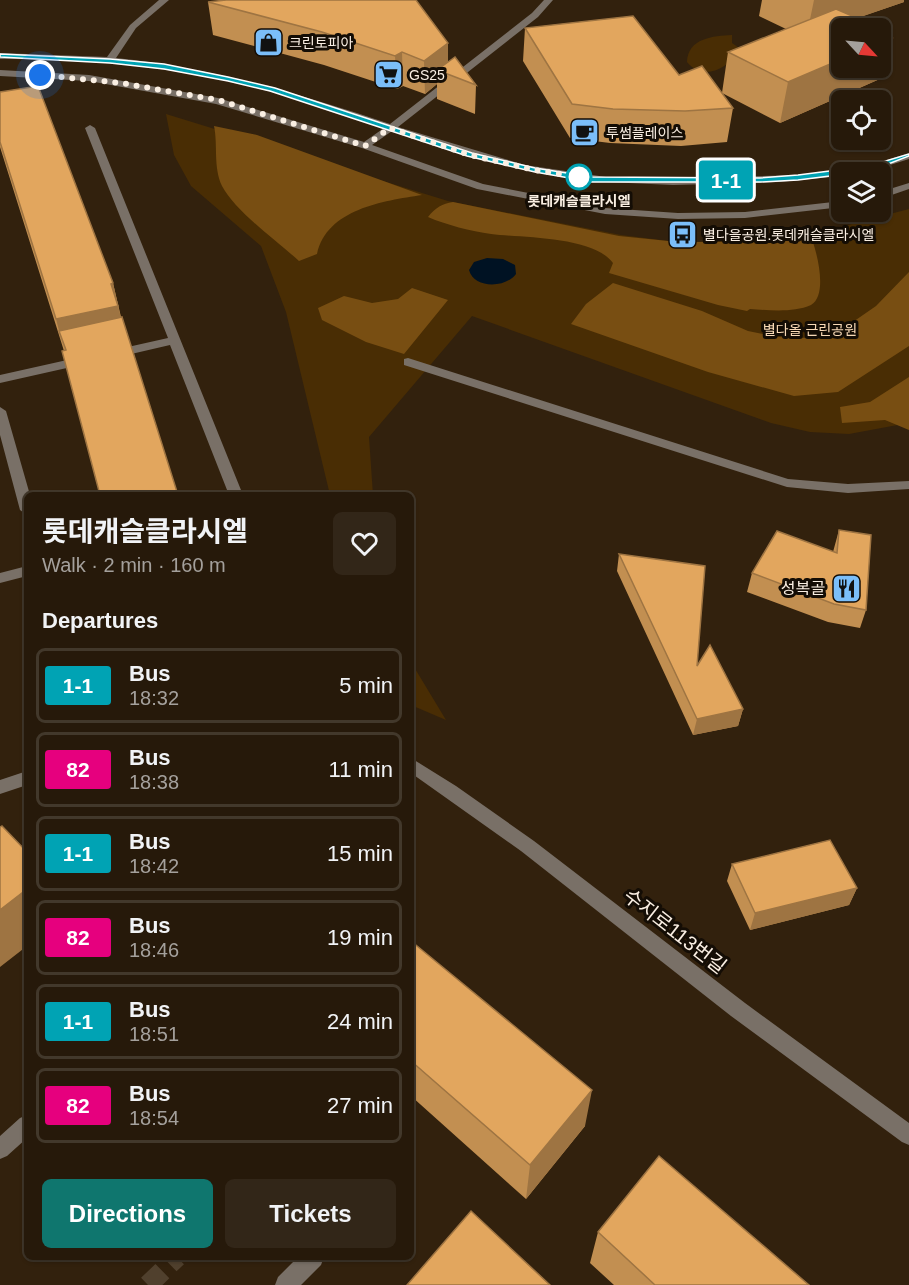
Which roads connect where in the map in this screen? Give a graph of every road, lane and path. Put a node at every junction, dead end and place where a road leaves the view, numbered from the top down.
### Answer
1 (165, 0) edge
2 (549, 0) edge
3 (0, 56) edge
4 (110, 61) junction
5 (0, 73) edge
6 (90, 128) dead end
7 (390, 128) junction
8 (365, 146) junction
9 (909, 156) edge
10 (909, 186) edge
11 (891, 192) edge
12 (831, 205) edge
13 (175, 340) junction
14 (408, 362) dead end
15 (0, 379) edge
16 (0, 411) edge
17 (909, 485) edge
18 (235, 492) edge
19 (24, 499) edge
20 (24, 572) edge
21 (0, 578) edge
22 (414, 767) edge
23 (24, 779) edge
24 (0, 787) edge
25 (24, 1128) edge
26 (909, 1135) edge
27 (0, 1149) edge
28 (310, 1260) edge
29 (286, 1285) edge

1 - 4 street
2 - 7 street
3 - 4 street
4 - 7 street
5 - 8 street
6 - 13 street
7 - 8 street
7 - 9 street
8 - 12 street
10 - 11 street
13 - 15 street
13 - 18 street
14 - 17 street
16 - 19 street
20 - 21 street
22 - 26 street, 수지로113번길
23 - 24 street
25 - 27 street
28 - 29 street

